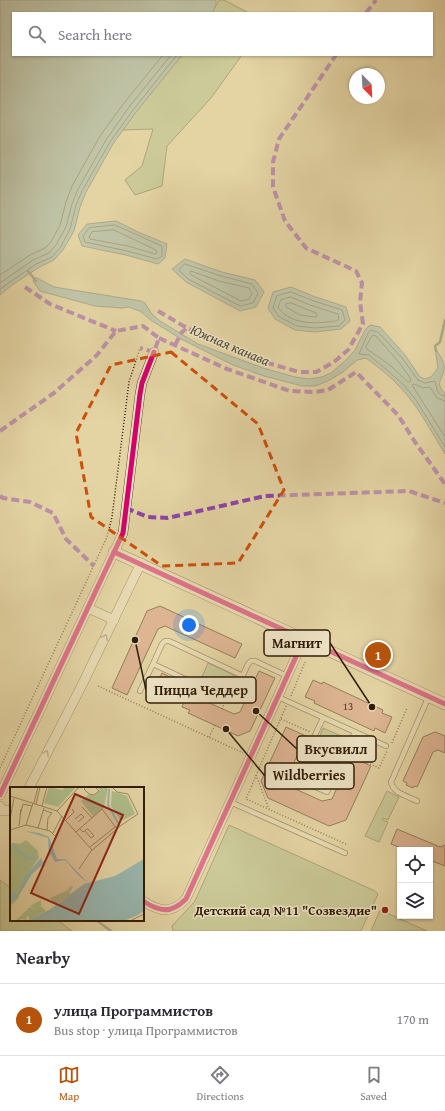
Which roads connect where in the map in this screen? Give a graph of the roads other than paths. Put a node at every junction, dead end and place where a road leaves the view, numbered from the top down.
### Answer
1 (154, 352) dead end
2 (114, 552) junction
3 (141, 563) junction
4 (88, 608) junction
5 (114, 620) junction
6 (304, 639) junction
7 (153, 664) junction
8 (243, 676) junction
9 (287, 676) junction
10 (140, 692) dead end
11 (429, 696) junction
12 (278, 697) junction
13 (445, 704) edge
14 (323, 718) junction
15 (355, 732) junction
16 (386, 746) dead end
17 (30, 787) edge
18 (0, 795) edge
19 (416, 801) dead end
20 (230, 802) junction
21 (345, 853) dead end
22 (144, 902) edge

1 - 2 street
2 - 3 street
2 - 4 street
3 - 5 street
3 - 6 street
4 - 5 street
4 - 18 street
17 -> 5 street
6 - 9 street
6 - 11 street
7 - 8 lane
7 - 8 lane
7 - 10 lane
8 - 9 lane
9 - 12 street
11 - 13 street
11 - 19 lane
12 - 14 lane
12 - 20 street
14 - 15 lane
14 - 15 lane
15 - 16 lane
20 - 21 lane
20 - 22 street

